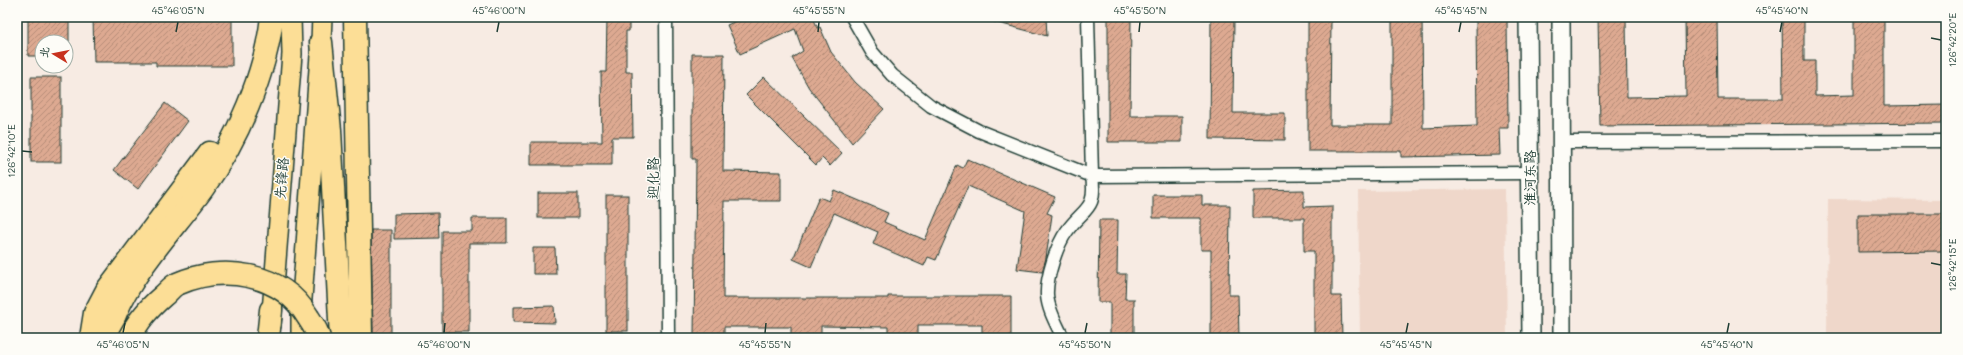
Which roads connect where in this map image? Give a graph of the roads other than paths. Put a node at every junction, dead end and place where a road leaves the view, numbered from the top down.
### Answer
1 (265, 17) edge
2 (272, 17) edge
3 (291, 17) edge
4 (322, 17) edge
5 (355, 17) edge
6 (666, 17) edge
7 (852, 17) edge
8 (1088, 17) edge
9 (1528, 17) edge
10 (1561, 17) edge
11 (322, 42) junction
12 (265, 58) junction
13 (250, 101) junction
14 (1946, 141) edge
15 (1562, 142) junction
16 (1529, 173) junction
17 (1092, 176) junction
18 (270, 310) joint
19 (91, 338) edge
20 (108, 338) edge
21 (129, 338) edge
22 (269, 338) edge
23 (301, 338) edge
24 (319, 338) edge
25 (341, 338) edge
26 (361, 338) edge
27 (668, 338) edge
28 (1063, 338) edge
29 (1531, 338) edge
30 (1562, 338) edge

1 - 12 highway
2 - 12 highway
3 - 18 main road, 先锋路
4 - 11 main road
5 - 26 highway
6 - 27 street, 迎化路
7 - 17 street
8 - 17 street
9 - 16 main road, 淮河东路
10 - 15 main road
11 - 23 main road
11 - 25 highway
12 - 13 highway
13 - 19 highway
13 - 20 highway
14 - 15 street
15 - 30 main road
16 - 17 street
16 - 29 main road, 淮河东路
17 - 28 street
18 - 22 highway
21 - 24 highway, bridge

